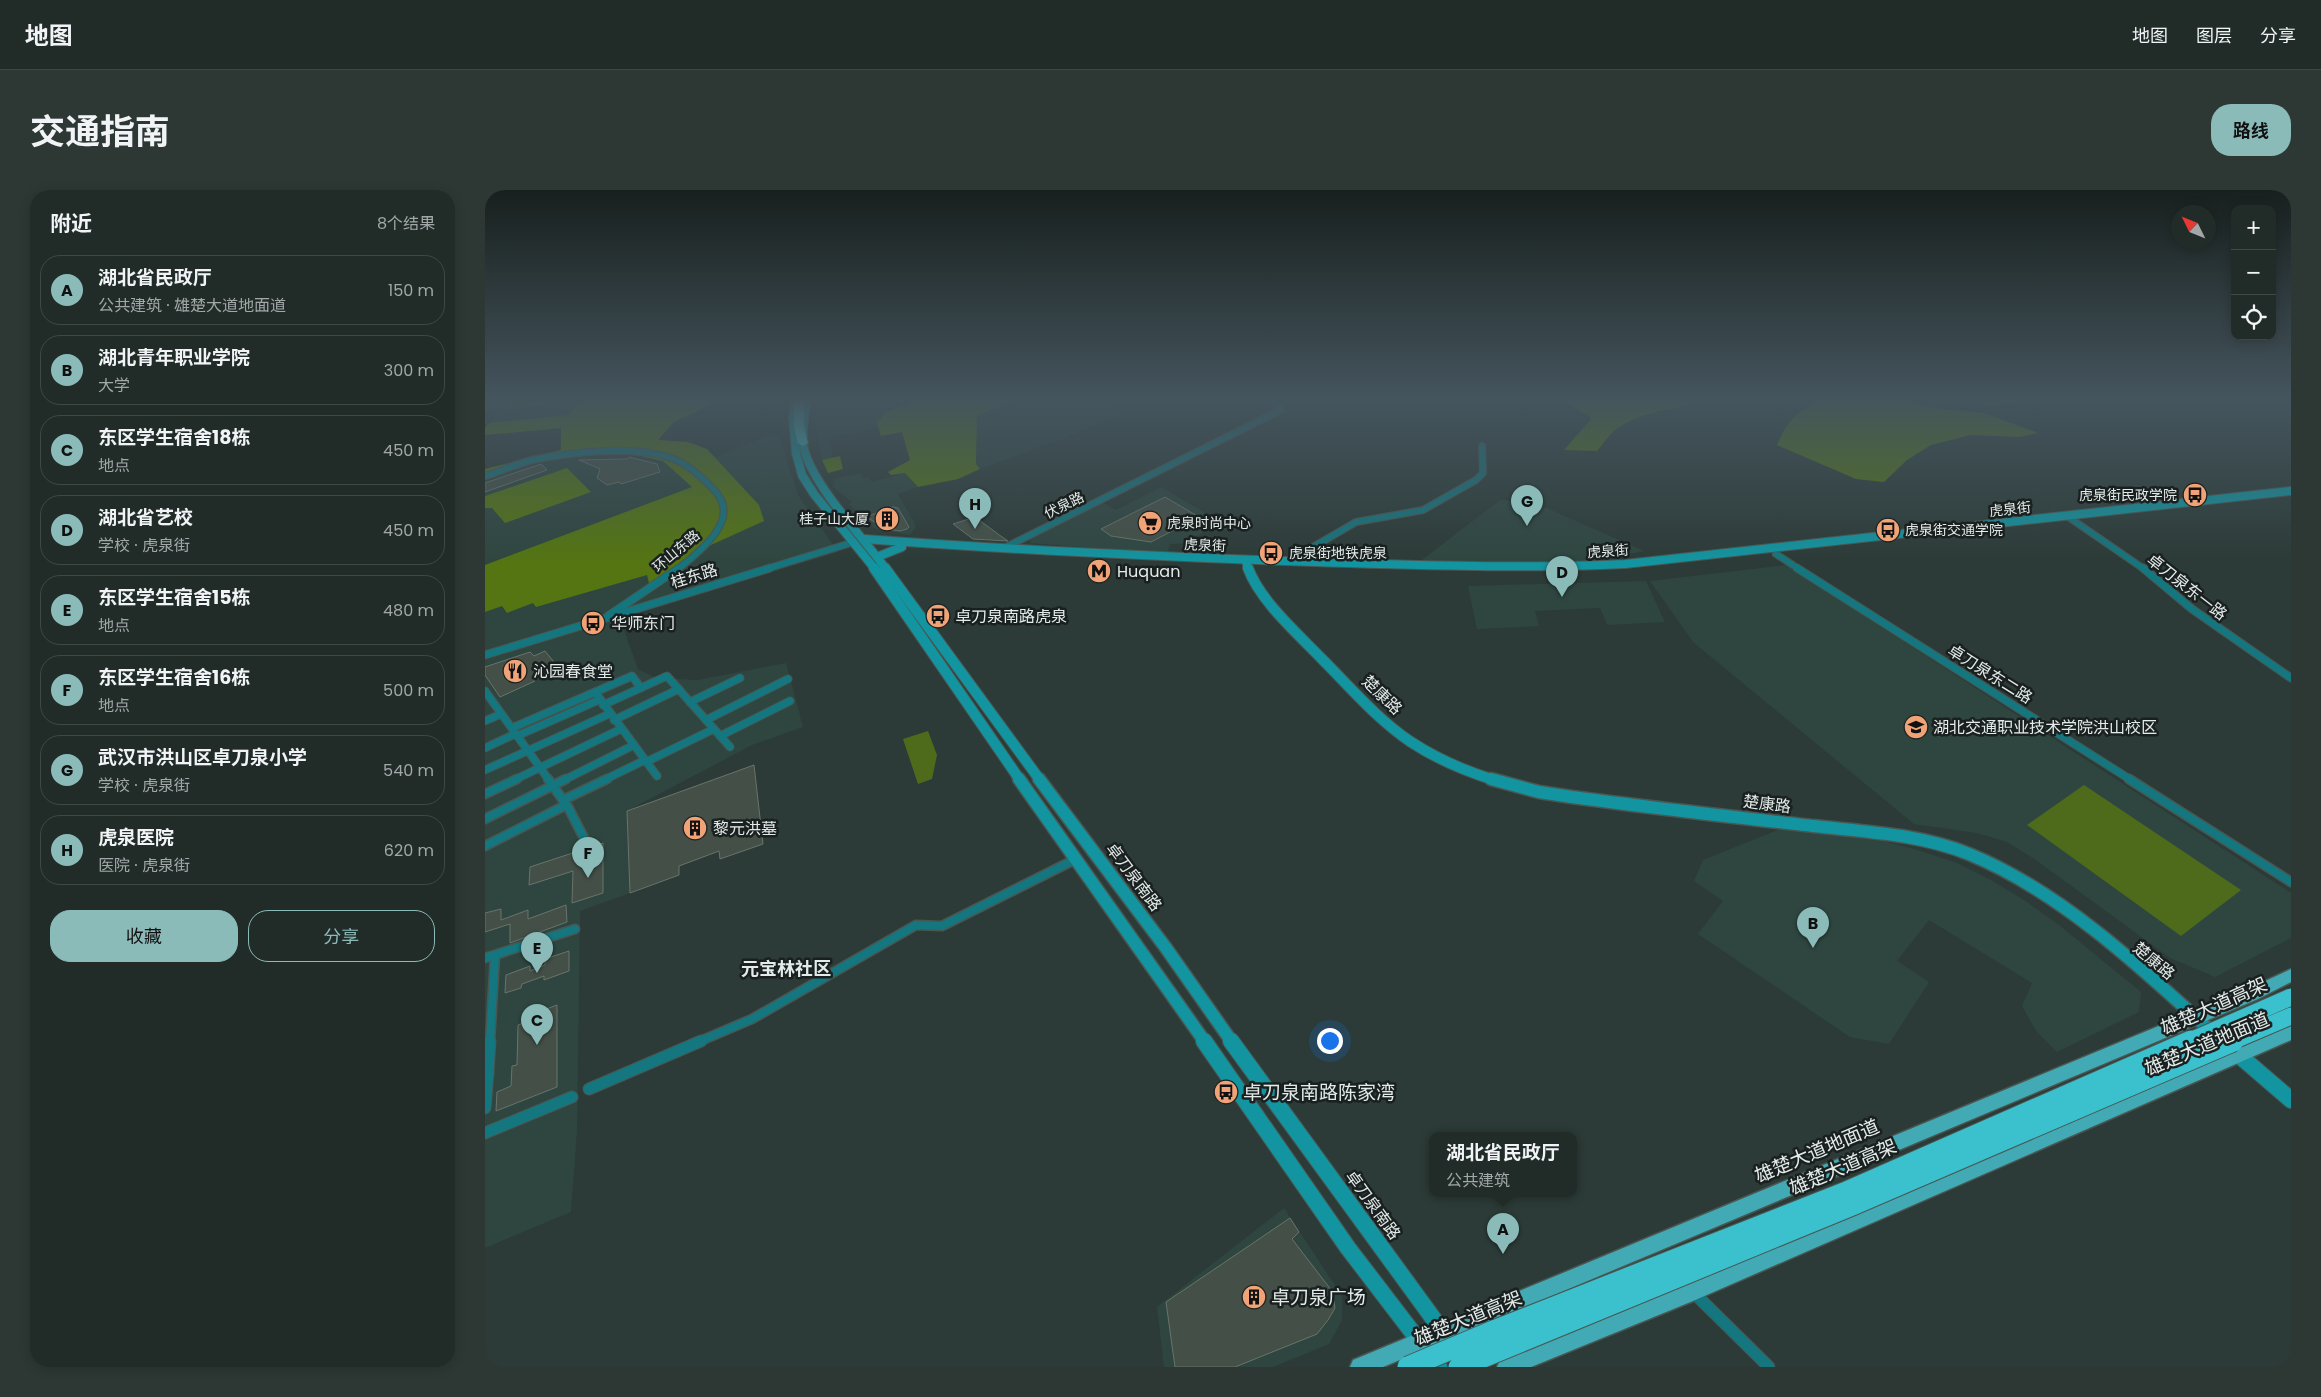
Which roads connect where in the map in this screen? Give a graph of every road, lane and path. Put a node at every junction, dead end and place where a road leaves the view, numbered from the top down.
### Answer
1 (623, 453) edge
2 (642, 453) edge
3 (797, 453) edge
4 (806, 453) edge
5 (1195, 453) edge
6 (1482, 453) edge
7 (485, 476) edge
8 (2291, 491) edge
9 (2291, 497) edge
10 (2069, 519) junction
11 (862, 542) junction
12 (902, 547) junction
13 (1004, 548) junction
14 (1775, 554) junction
15 (877, 557) junction
16 (1289, 561) junction
17 (1246, 564) junction
18 (609, 616) junction
19 (485, 655) edge
20 (740, 678) dead end
21 (2291, 678) edge
22 (789, 679) dead end
23 (641, 688) junction
24 (679, 689) junction
25 (595, 692) junction
26 (486, 695) edge
27 (790, 701) dead end
28 (690, 702) junction
29 (601, 703) junction
30 (501, 714) junction
31 (612, 717) junction
32 (706, 720) junction
33 (485, 721) edge
34 (621, 729) junction
35 (714, 729) junction
36 (515, 733) junction
37 (720, 736) junction
38 (634, 745) junction
39 (729, 747) dead end
40 (485, 748) edge
41 (527, 750) junction
42 (646, 761) junction
43 (540, 768) junction
44 (485, 770) edge
45 (657, 776) dead end
46 (552, 785) junction
47 (485, 794) edge
48 (565, 802) junction
49 (485, 819) edge
50 (585, 840) dead end
51 (485, 846) edge
52 (1076, 860) junction
53 (2291, 882) edge
54 (575, 929) dead end
55 (490, 957) edge
56 (2291, 975) edge
57 (2291, 997) edge
58 (2291, 1016) edge
59 (2195, 1017) junction
60 (2291, 1033) edge
61 (2239, 1055) junction
62 (487, 1072) edge
63 (589, 1089) dead end
64 (572, 1097) dead end
65 (2291, 1100) edge
66 (485, 1108) edge
67 (485, 1132) edge
68 (1693, 1292) junction
69 (1443, 1332) junction
70 (1419, 1342) junction
71 (1360, 1367) edge
72 (1408, 1367) edge
73 (1439, 1367) edge
74 (1459, 1367) edge
75 (1470, 1367) edge
76 (1507, 1367) edge
77 (1769, 1367) edge

1 - 7 street, 环山东路
2 - 18 street, 环山东路
3 - 11 main road, 卓刀泉南路
4 - 11 main road, 卓刀泉南路
5 - 13 street, 伏泉路
6 - 16 street
8 - 10 main road, 虎泉街
9 - 10 main road, 虎泉街
10 - 14 main road, 虎泉街
10 - 16 main road, 虎泉街
10 - 21 street, 卓刀泉东一路
11 - 12 main road, 虎泉街
11 - 13 main road, 虎泉街
11 - 15 main road, 卓刀泉南路
11 - 18 street, 桂东路
11 - 52 main road, 卓刀泉南路
12 - 15 main road
12 - 17 main road, 虎泉街
13 - 17 main road, 虎泉街
14 - 17 main road, 虎泉街
14 - 53 street, 卓刀泉东二路
15 - 69 main road, 卓刀泉南路
16 - 17 main road, 虎泉街
17 - 59 main road, 楚康路
18 - 19 street, 桂东路
20 - 28 street
22 - 32 street
23 - 24 street
23 - 25 street
23 - 29 street
24 - 28 street
24 - 31 street
25 - 29 street
25 - 36 street
26 - 30 street
27 - 37 street
28 - 32 street
29 - 31 street
29 - 36 street
30 - 33 street
30 - 36 street
31 - 34 street
31 - 41 street
32 - 35 street
34 - 38 street
34 - 43 street
35 - 37 street
35 - 42 street
36 - 40 street
36 - 41 street
37 - 39 street
38 - 42 street
38 - 46 street
41 - 43 street
41 - 44 street
42 - 45 street
42 - 48 street
43 - 46 street
43 - 47 street
46 - 48 street
46 - 49 street
48 - 50 street
48 - 51 street
52 - 63 street
52 - 70 main road, 卓刀泉南路
54 - 55 street
55 - 62 street
56 - 59 main road, 雄楚大道地面道
57 - 72 highway, 雄楚大道高架, bridge
58 - 74 highway, bridge
59 - 61 main road, 楚康路
59 - 69 main road, 雄楚大道地面道
60 - 61 main road, 雄楚大道地面道
61 - 65 main road, 楚康路
61 - 68 main road, 雄楚大道地面道
62 - 66 street
64 - 67 street
68 - 76 main road, 雄楚大道地面道
68 - 77 street
69 - 70 main road, 雄楚大道地面道
69 - 75 main road, 卓刀泉南路
70 - 71 main road, 雄楚大道地面道
70 - 73 main road, 卓刀泉南路

